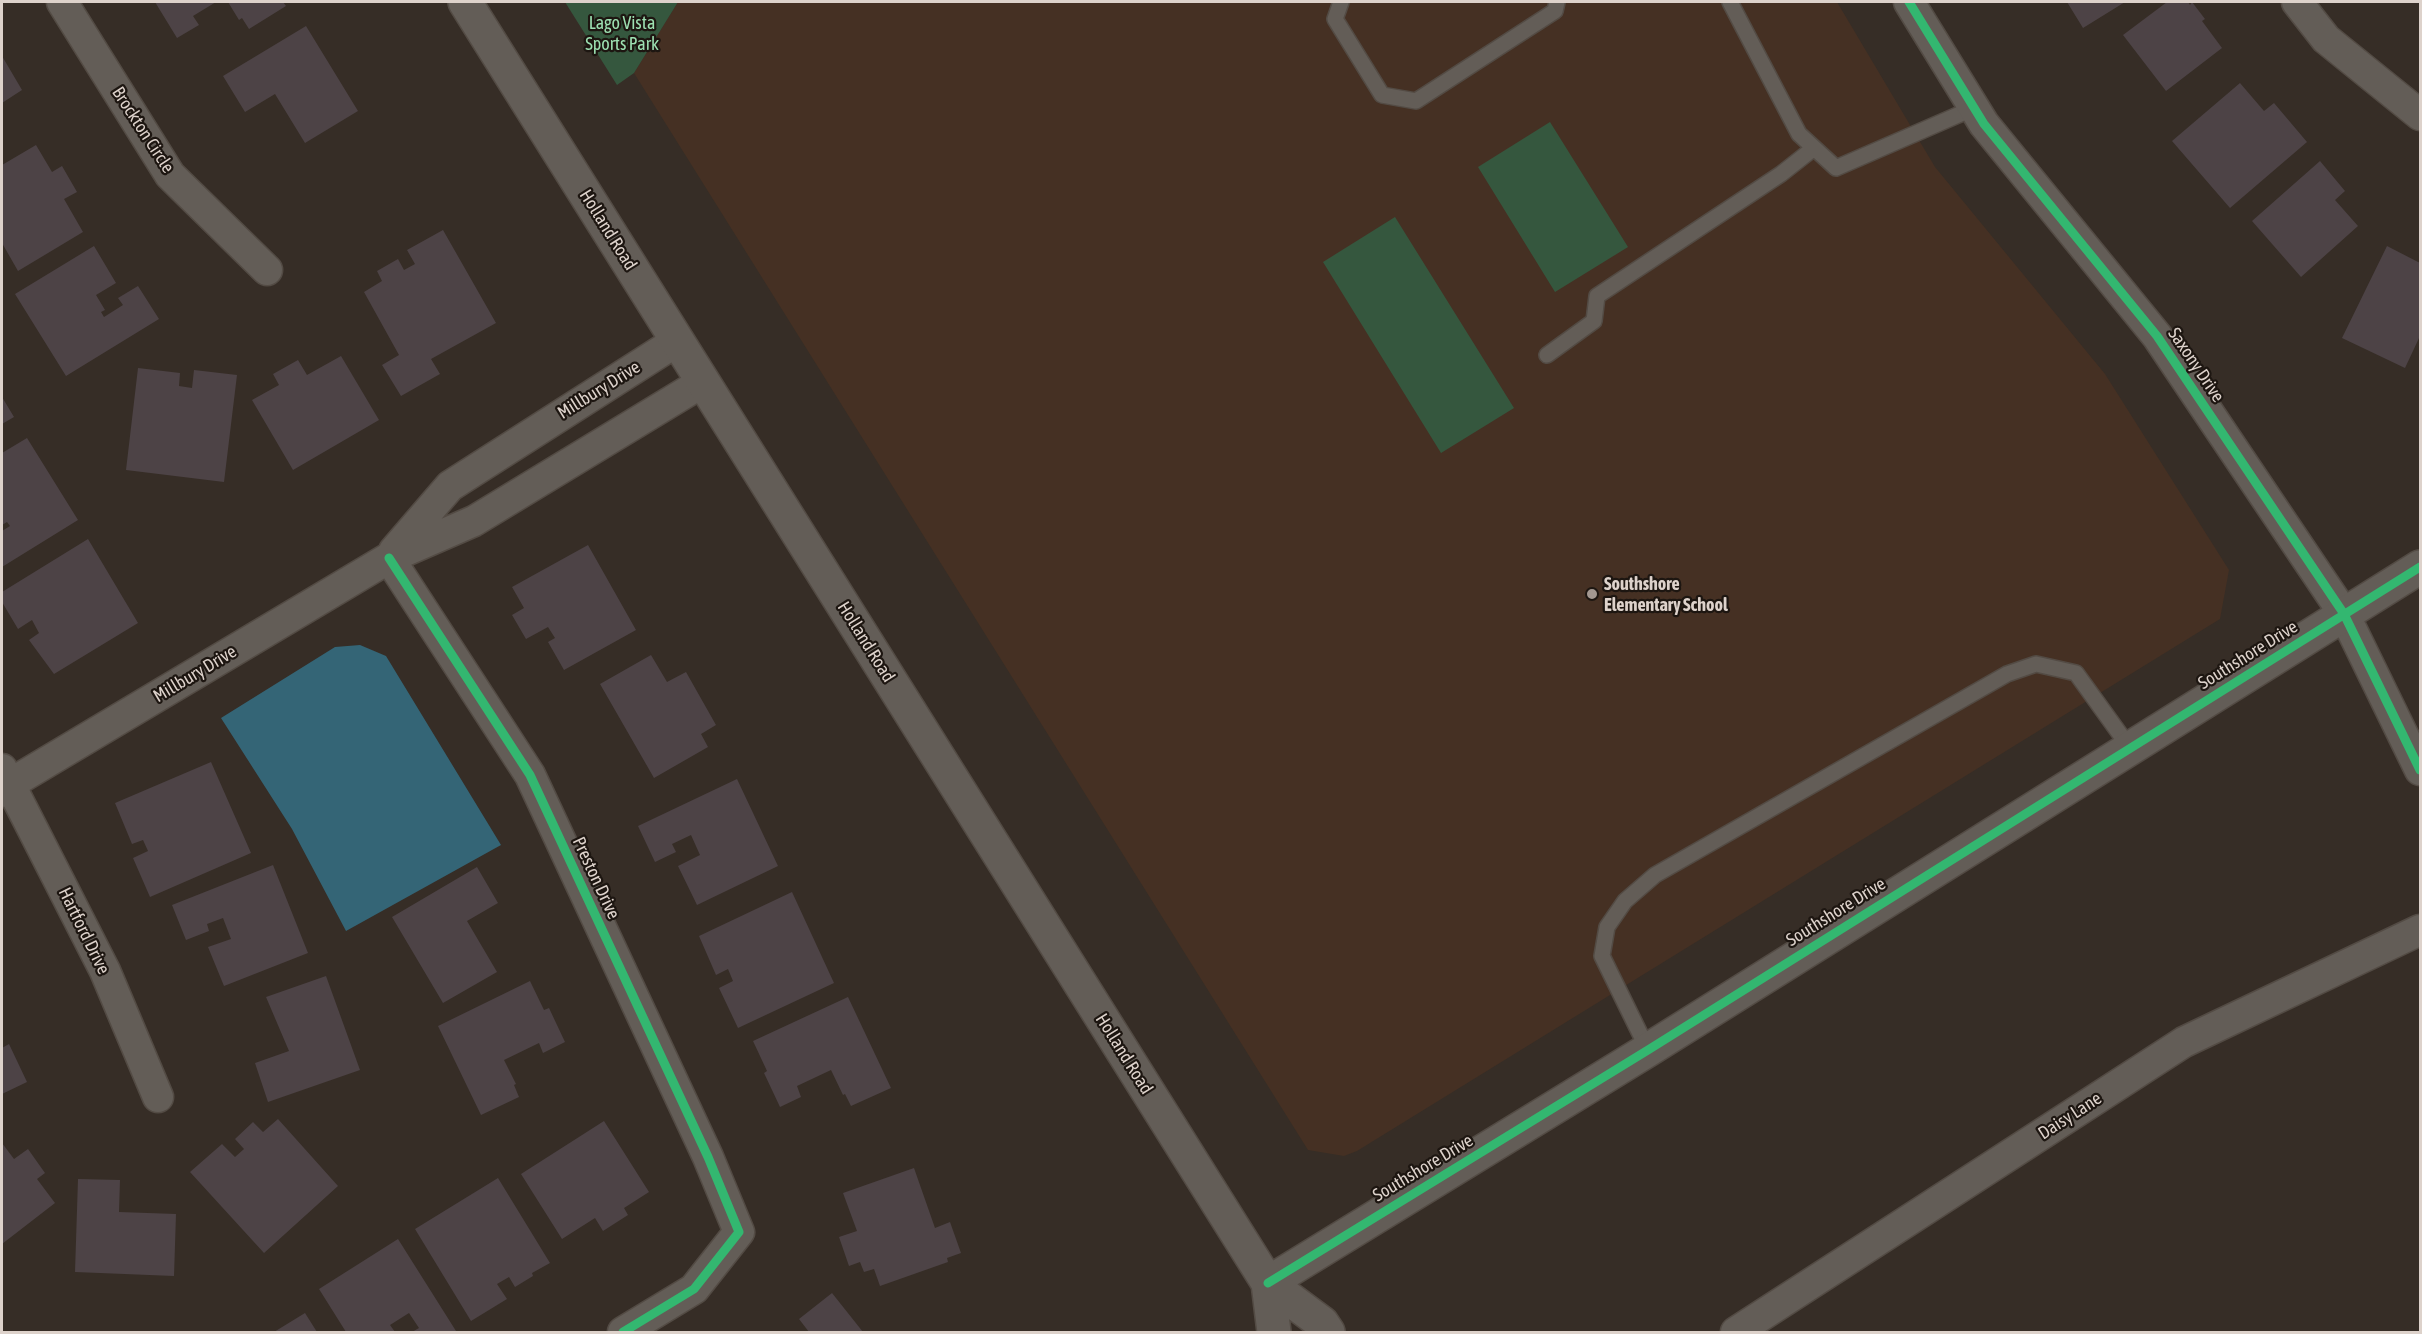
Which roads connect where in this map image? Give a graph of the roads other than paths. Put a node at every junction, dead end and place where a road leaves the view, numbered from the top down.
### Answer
1 (62, 2) edge
2 (465, 2) edge
3 (1341, 2) edge
4 (1557, 2) edge
5 (1730, 2) edge
6 (1909, 2) edge
7 (2298, 2) edge
8 (1974, 108) junction
9 (2421, 115) edge
10 (1814, 148) junction
11 (267, 270) dead end
12 (677, 341) junction
13 (1547, 355) dead end
14 (703, 382) junction
15 (389, 558) junction
16 (2421, 567) edge
17 (2344, 614) junction
18 (2130, 748) junction
19 (2421, 770) edge
20 (4, 782) edge
21 (2421, 930) edge
22 (1648, 1050) junction
23 (158, 1097) dead end
24 (1268, 1283) junction
25 (623, 1332) edge
26 (1274, 1332) edge
27 (1328, 1332) edge
28 (1736, 1332) edge

1 - 11 street, Brockton Circle
2 - 12 main road, Holland Road
3 - 4 lane
5 - 10 lane
6 - 8 street, Saxony Drive
7 - 9 street
8 - 10 lane
8 - 17 street, Saxony Drive
10 - 13 lane
12 - 14 main road, Holland Road
12 - 15 street, Millbury Drive
14 - 15 street, Millbury Drive
14 - 24 main road, Holland Road
15 - 20 street, Millbury Drive
15 - 25 street, Preston Drive
16 - 17 main road, Southshore Drive
17 - 18 main road, Southshore Drive
17 - 19 street, Saxony Drive
18 - 22 main road, Southshore Drive
18 - 22 lane
20 - 23 street, Hartford Drive
21 - 28 street, Daisy Lane
22 - 24 main road, Southshore Drive
24 - 26 main road, Holland Road
24 - 27 main road, Holland Road

